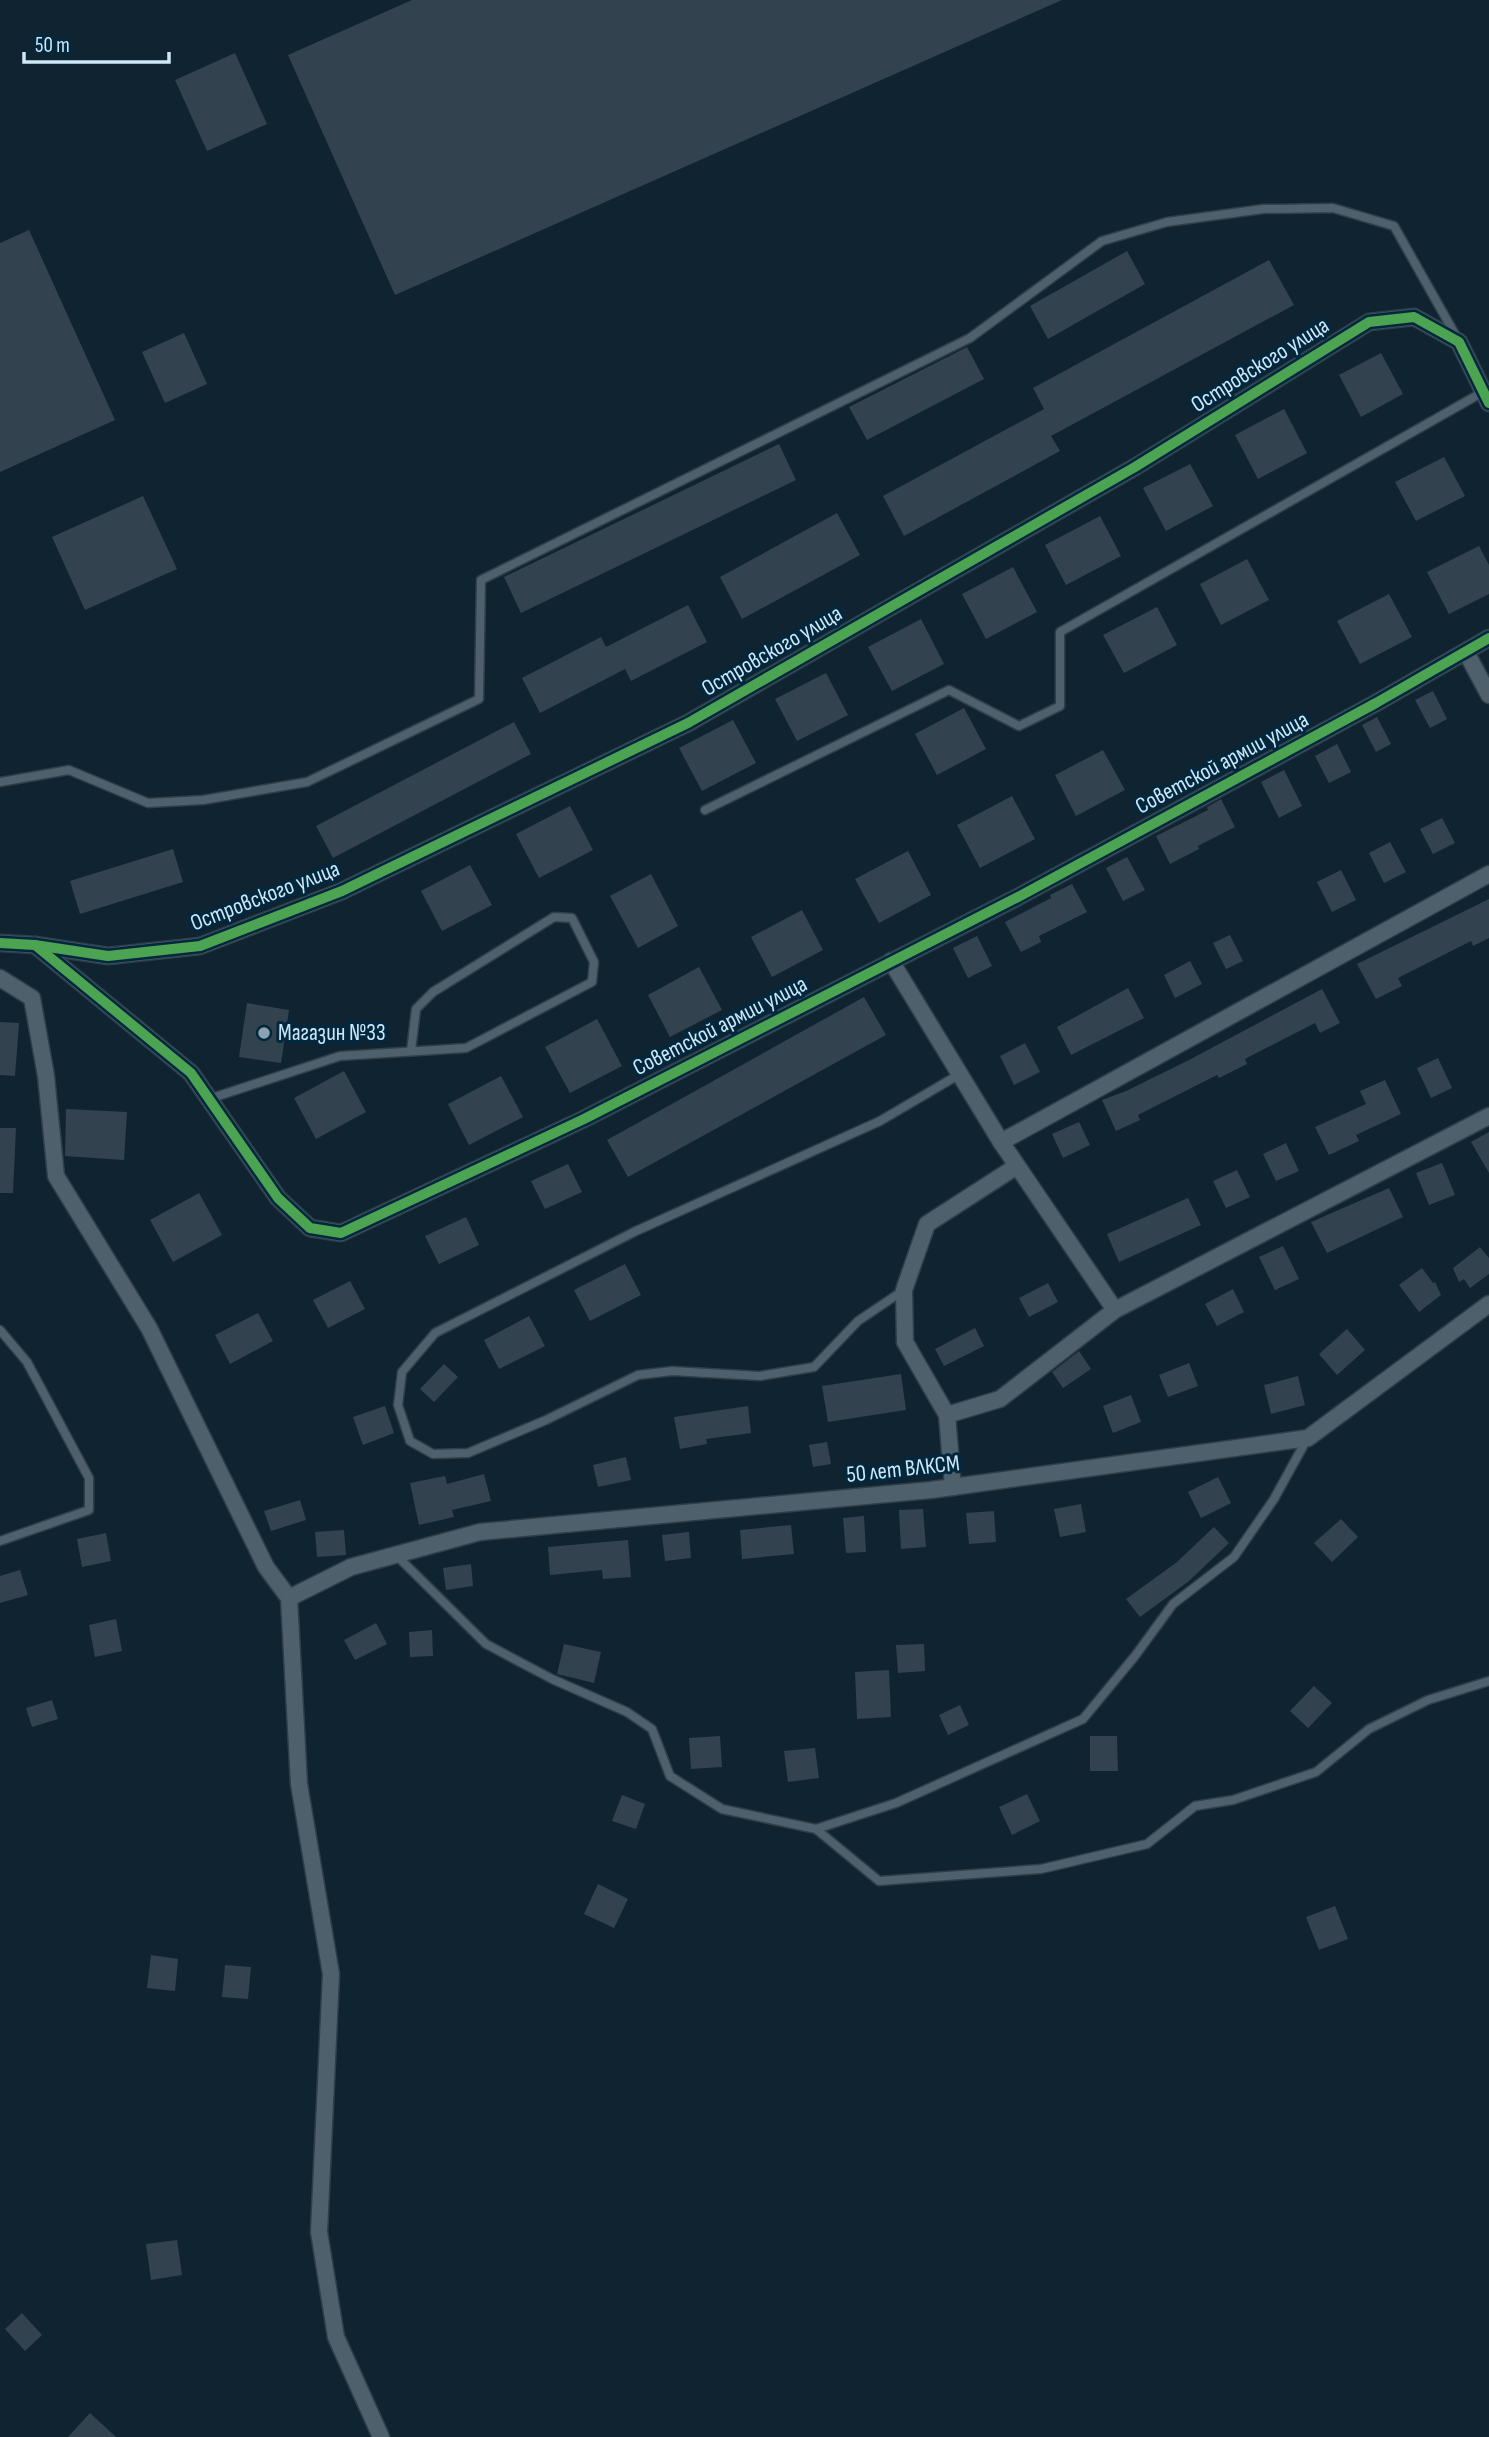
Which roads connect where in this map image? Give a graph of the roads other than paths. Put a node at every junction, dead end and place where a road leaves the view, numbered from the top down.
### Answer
1 (1459, 342) junction
2 (1486, 397) edge
3 (1489, 638) edge
4 (1466, 652) junction
5 (1489, 695) edge
6 (0, 782) edge
7 (705, 810) dead end
8 (1489, 874) edge
9 (0, 943) edge
10 (35, 946) junction
11 (891, 961) junction
12 (0, 978) edge
13 (411, 1051) junction
14 (960, 1074) junction
15 (209, 1099) junction
16 (1489, 1116) edge
17 (1001, 1142) junction
18 (1017, 1166) junction
19 (904, 1290) junction
20 (1489, 1304) edge
21 (1115, 1310) junction
22 (0, 1330) edge
23 (947, 1415) junction
24 (1308, 1438) junction
25 (953, 1487) junction
26 (0, 1541) edge
27 (396, 1555) junction
28 (289, 1598) junction
29 (1489, 1681) edge
30 (816, 1829) junction
31 (381, 2437) edge

1 - 2 street
1 - 6 lane
1 - 10 street, Островского улица
2 - 7 lane
3 - 4 street, Советской армии улица
4 - 5 street
4 - 11 street, Советской армии улица
8 - 17 street
9 - 10 street, Островского улица
10 - 15 street, Советской армии улица
11 - 14 street
11 - 15 street, Советской армии улица
12 - 28 street
13 - 13 lane
13 - 15 lane
14 - 17 street
14 - 19 lane
16 - 21 street
17 - 18 street
18 - 19 street
18 - 21 street
19 - 23 street
20 - 24 street, 50 лет ВЛКСМ
21 - 23 street
22 - 26 lane
23 - 25 street
24 - 25 street, 50 лет ВЛКСМ
24 - 30 lane
25 - 27 street, 50 лет ВЛКСМ
27 - 28 street, 50 лет ВЛКСМ
27 - 30 lane
28 - 31 street
29 - 30 lane

